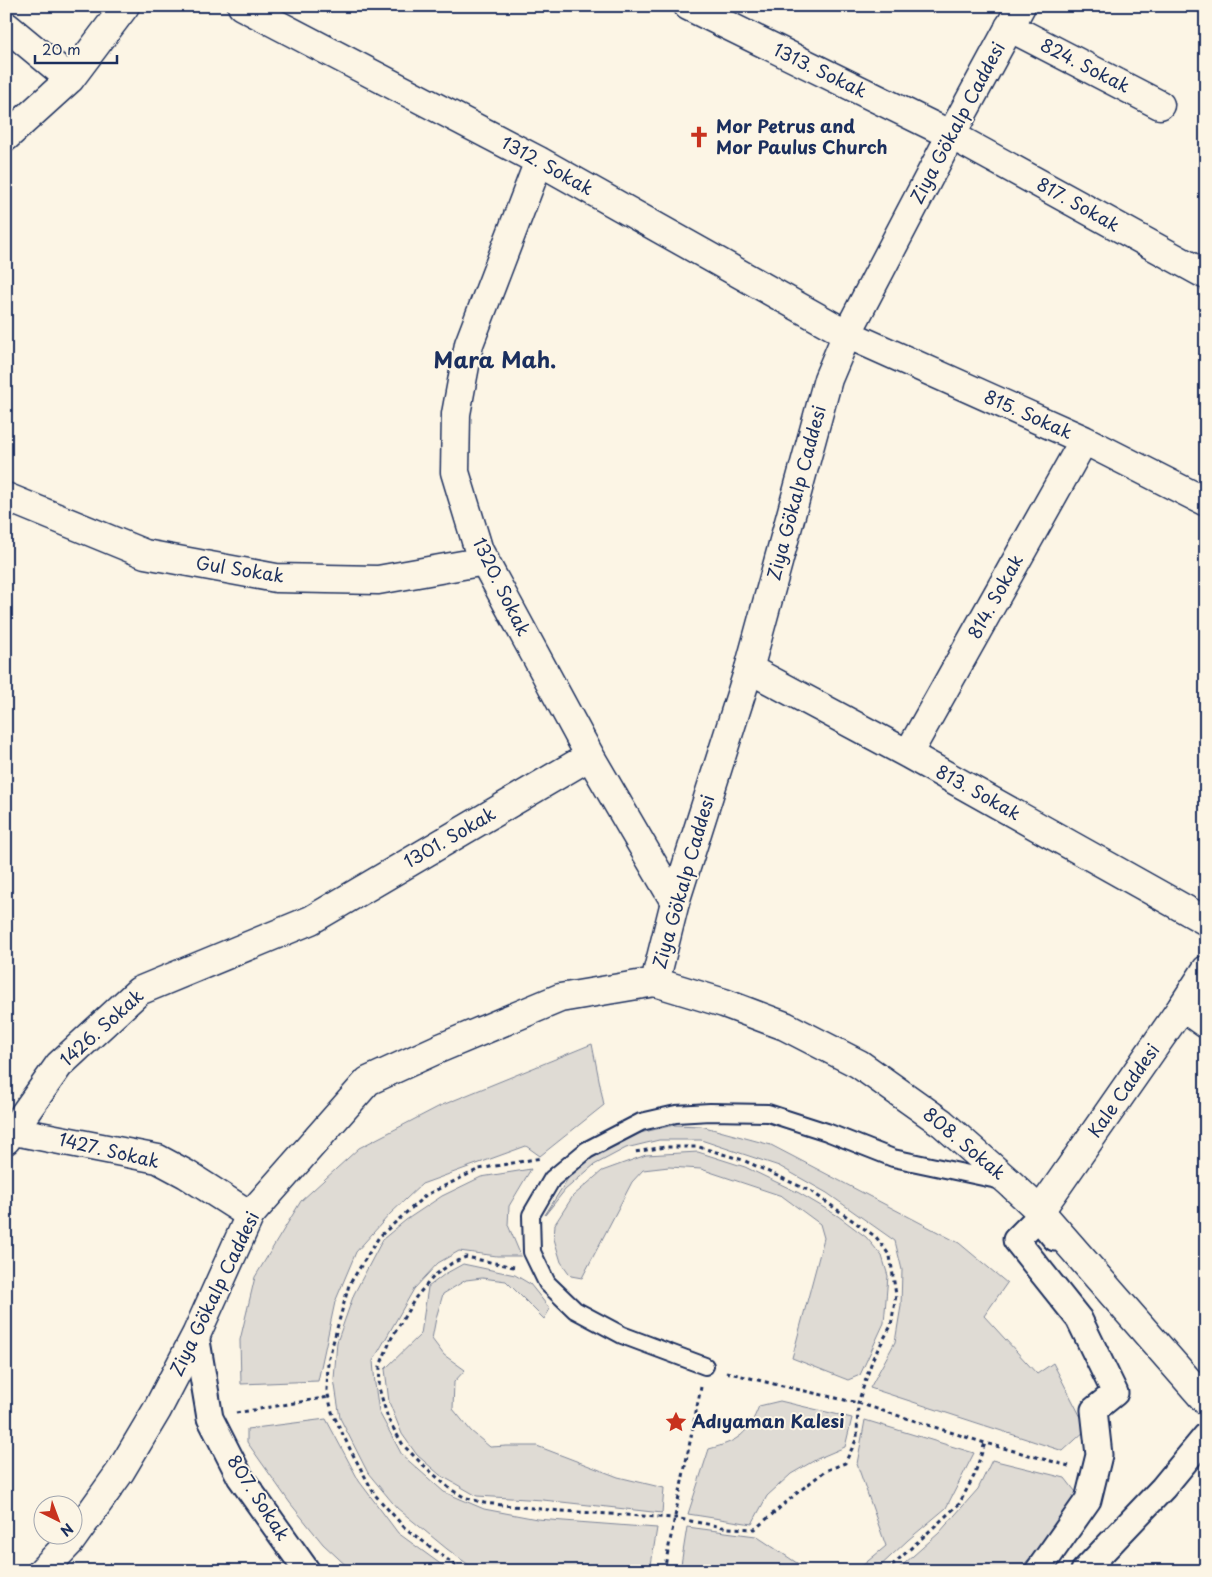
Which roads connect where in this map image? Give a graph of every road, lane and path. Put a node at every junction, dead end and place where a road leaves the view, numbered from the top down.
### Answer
1 (125, 6) edge
2 (242, 6) edge
3 (688, 6) edge
4 (1015, 17) edge
5 (6, 26) edge
6 (70, 79) junction
7 (1160, 105) dead end
8 (951, 135) junction
9 (6, 137) edge
10 (539, 160) junction
11 (1206, 275) edge
12 (847, 334) junction
13 (1084, 440) junction
14 (1203, 493) edge
15 (6, 497) edge
16 (485, 561) junction
17 (749, 669) junction
18 (908, 754) junction
19 (590, 756) junction
20 (675, 902) junction
21 (311, 920) joint
22 (1206, 921) edge
23 (1206, 970) edge
24 (655, 982) junction
25 (1182, 1008) junction
26 (1206, 1024) edge
27 (10, 1135) edge
28 (586, 1150) junction
29 (1010, 1183) junction
30 (1040, 1211) junction
31 (250, 1215) junction
32 (196, 1335) junction
33 (705, 1366) junction
34 (329, 1397) junction
35 (1206, 1401) edge
36 (1206, 1408) edge
37 (210, 1418) junction
38 (1206, 1436) edge
39 (985, 1443) junction
40 (1094, 1473) junction
41 (42, 1571) edge
42 (307, 1571) edge
43 (463, 1571) edge
44 (664, 1571) edge
45 (886, 1571) edge
46 (1038, 1571) edge
47 (1084, 1571) edge

1 - 6 street
2 - 10 street, 1312. Sokak
3 - 8 street, 1313. Sokak
4 - 7 street, 824. Sokak
4 - 8 street, Ziya Gökalp Caddesi
5 - 6 street
6 - 9 street
8 - 11 street, 817. Sokak
8 - 12 street, Ziya Gökalp Caddesi
10 - 12 street, 1312. Sokak
10 - 16 street, 1320. Sokak
12 - 13 street, 815. Sokak
12 - 17 street, Ziya Gökalp Caddesi
13 - 14 street, 815. Sokak
13 - 18 street, 814. Sokak
15 - 16 street, Gul Sokak
16 - 19 street, 1320. Sokak
17 - 18 street, 813. Sokak
17 - 20 street, Ziya Gökalp Caddesi
18 - 22 street, 813. Sokak
19 - 20 street, 1320. Sokak
19 - 21 street, 1301. Sokak
20 - 24 street, Ziya Gökalp Caddesi
21 - 27 street, 1426. Sokak
23 - 25 street, Kale Caddesi
24 - 29 street, 808. Sokak
24 - 31 street, Ziya Gökalp Caddesi
25 - 26 street
25 - 30 street, Kale Caddesi
27 - 31 street, 1427. Sokak
28 - 29 lane
28 - 33 lane
28 - 34 path
29 - 30 street, 808. Sokak
30 - 35 street, 808. Sokak
31 - 32 street, Ziya Gökalp Caddesi
32 - 37 street, 807. Sokak
32 - 41 street, Ziya Gökalp Caddesi
33 - 39 path
33 - 44 path
34 - 37 path
34 - 43 path
36 - 40 street
37 - 42 street, 807. Sokak
38 - 47 street
39 - 40 path
39 - 45 path
40 - 46 street

